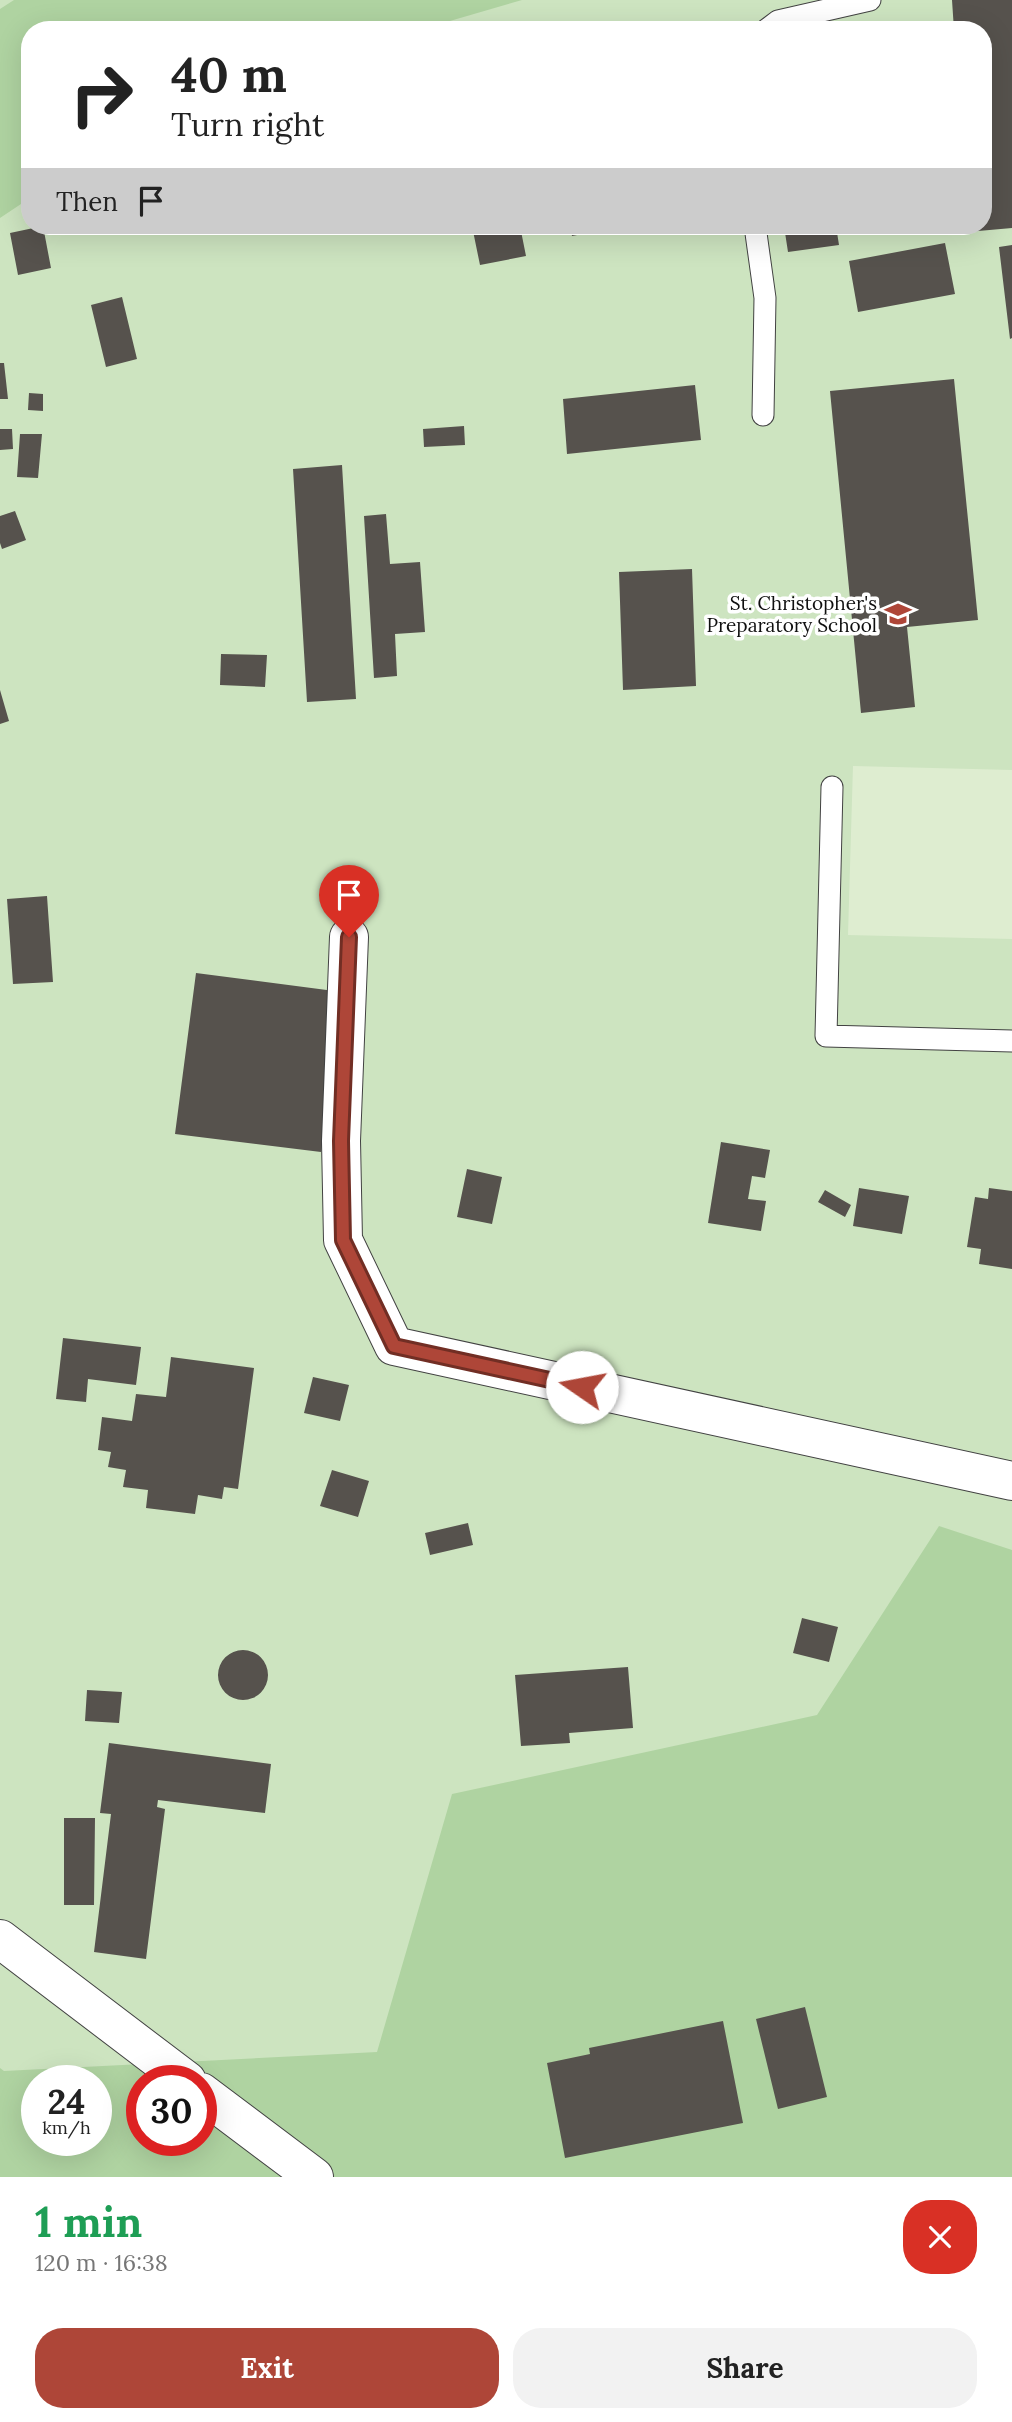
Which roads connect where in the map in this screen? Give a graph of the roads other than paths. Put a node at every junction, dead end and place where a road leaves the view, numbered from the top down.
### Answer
1 (870, 0) edge
2 (778, 21) edge
3 (756, 235) edge
4 (763, 415) dead end
5 (832, 787) dead end
6 (349, 937) dead end
7 (1012, 1041) edge
8 (1012, 1481) edge
9 (0, 1939) edge
10 (166, 2065) edge
11 (217, 2104) edge
12 (314, 2177) edge

1 - 2 lane
3 - 4 lane
5 - 7 lane
6 - 8 street
9 - 10 street
11 - 12 street

